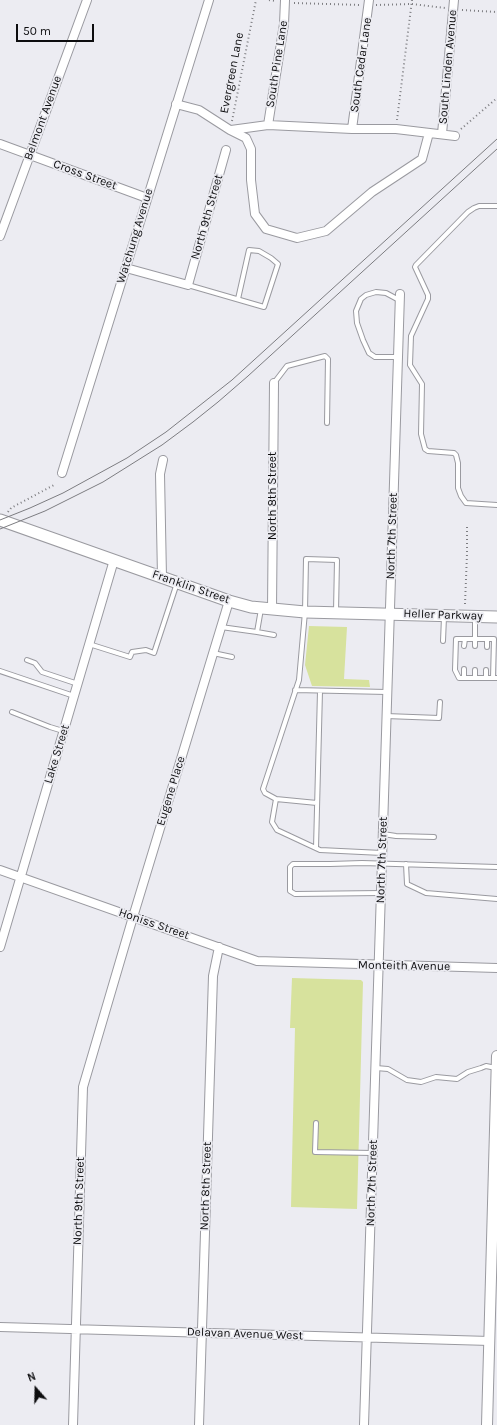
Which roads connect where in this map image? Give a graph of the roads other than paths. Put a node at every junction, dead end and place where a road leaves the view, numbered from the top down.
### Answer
1 (87, 0) edge
2 (209, 0) edge
3 (369, 0) edge
4 (454, 0) edge
5 (285, 1) edge
6 (176, 104) junction
7 (268, 125) junction
8 (352, 129) junction
9 (230, 130) junction
10 (429, 133) junction
11 (442, 134) junction
12 (455, 136) road end
13 (0, 144) edge
14 (226, 150) dead end
15 (30, 155) junction
16 (147, 198) junction
17 (497, 206) edge
18 (0, 236) edge
19 (126, 268) junction
20 (188, 285) junction
21 (400, 297) joint
22 (238, 300) junction
23 (398, 357) junction
24 (274, 383) joint
25 (327, 423) dead end
26 (162, 460) dead end
27 (62, 473) dead end
28 (497, 505) edge
29 (0, 520) edge
30 (114, 560) junction
31 (162, 577) junction
32 (177, 583) junction
33 (229, 601) junction
34 (267, 609) junction
35 (305, 612) junction
36 (336, 612) junction
37 (389, 614) junction
38 (444, 615) junction
39 (475, 616) junction
40 (497, 617) edge
41 (222, 627) junction
42 (256, 632) junction
43 (274, 635) dead end
44 (465, 639) junction
45 (475, 639) junction
46 (487, 639) junction
47 (443, 641) dead end
48 (89, 644) junction
49 (464, 646) dead end
50 (475, 646) dead end
51 (487, 647) dead end
52 (213, 653) junction
53 (232, 657) dead end
54 (27, 660) dead end
55 (464, 669) dead end
56 (475, 670) dead end
57 (486, 670) dead end
58 (0, 672) edge
59 (464, 678) junction
60 (475, 678) junction
61 (486, 678) junction
62 (495, 678) edge
63 (78, 684) junction
64 (295, 690) junction
65 (320, 691) junction
66 (387, 692) junction
67 (74, 696) junction
68 (440, 702) dead end
69 (12, 712) dead end
70 (386, 716) junction
71 (64, 731) junction
72 (276, 799) junction
73 (317, 803) junction
74 (382, 834) junction
75 (434, 837) dead end
76 (316, 848) junction
77 (382, 853) junction
78 (382, 863) junction
79 (406, 864) junction
80 (497, 867) edge
81 (0, 870) edge
82 (20, 877) junction
83 (381, 893) junction
84 (497, 899) edge
85 (133, 917) junction
86 (0, 947) edge
87 (219, 947) junction
88 (311, 963) joint
89 (378, 965) junction
90 (497, 968) edge
91 (114, 982) joint
92 (497, 1056) edge
93 (375, 1068) junction
94 (497, 1068) edge
95 (496, 1115) edge
96 (316, 1123) dead end
97 (372, 1153) junction
98 (0, 1327) edge
99 (76, 1330) junction
100 (202, 1333) junction
101 (367, 1338) junction
102 (490, 1341) junction
103 (73, 1425) edge
104 (199, 1425) edge
105 (364, 1425) edge
106 (487, 1425) edge

1 - 15 street, Belmont Avenue
2 - 6 street, Watchung Avenue
3 - 8 street, South Cedar Lane
4 - 11 street, South Linden Avenue
5 - 7 street, South Pine Lane
6 - 9 street
6 - 16 street, Watchung Avenue
7 - 8 street
7 - 9 street
8 - 10 street
9 - 10 street
10 - 11 street
11 - 12 street
13 - 15 street, Cross Street
14 - 20 street, North 9th Street
15 - 16 street, Cross Street
15 - 18 street, Belmont Avenue
16 - 19 street, Watchung Avenue
17 - 28 lane
19 - 20 street
19 - 27 street, Watchung Avenue
20 - 22 lane
21 - 23 street, North 7th Street
21 - 23 lane
22 - 22 lane
23 - 37 street, North 7th Street
24 - 25 lane
24 - 34 street, North 8th Street
26 - 31 street
29 - 30 main road, Franklin Street
30 - 31 main road, Franklin Street
30 - 48 street, Lake Street
31 - 32 main road, Franklin Street
32 - 33 main road, Franklin Street
32 - 48 lane
33 - 34 main road, Franklin Street
33 - 41 street, Eugene Place
34 - 35 main road, Franklin Street
34 - 42 lane
35 - 36 main road, Franklin Street
35 - 36 lane
35 - 64 lane
36 - 37 main road, Franklin Street
37 - 38 main road, Heller Parkway
37 - 66 street, North 7th Street
38 - 39 main road, Heller Parkway
38 - 47 lane
39 - 40 main road, Heller Parkway
39 - 45 lane
41 - 42 lane
41 - 52 street, Eugene Place
42 - 43 lane
44 - 45 lane
44 - 49 lane
44 - 59 lane
45 - 46 lane
45 - 50 lane
46 - 51 lane
46 - 62 lane
48 - 63 street, Lake Street
52 - 53 lane
52 - 85 street, Eugene Place
54 - 63 lane
55 - 59 lane
56 - 60 lane
57 - 61 lane
58 - 67 lane
59 - 60 lane
60 - 61 lane
61 - 62 lane
63 - 67 street, Lake Street
64 - 65 lane
64 - 72 lane
65 - 66 lane
65 - 73 lane
66 - 70 street, North 7th Street
67 - 71 street, Lake Street
68 - 70 lane
69 - 71 lane
70 - 74 street, North 7th Street
71 - 82 street, Lake Street
72 - 73 lane
72 - 76 lane
73 - 76 lane
74 - 75 lane
74 - 77 street, North 7th Street
76 - 77 lane
77 - 78 street, North 7th Street
78 - 79 lane
78 - 83 street, North 7th Street
78 - 83 lane
79 - 80 lane
79 - 84 lane
81 - 82 street, Honiss Street
82 - 85 street, Honiss Street
82 - 86 street, Lake Street
83 - 89 street, North 7th Street
85 - 87 street, Honiss Street
85 - 91 street, Eugene Place
87 - 88 street, Honiss Street
87 - 100 street, North 8th Street
88 - 89 street, Monteith Avenue
89 - 90 street, Monteith Avenue
89 - 93 street, North 7th Street
91 - 99 street, North 9th Street
92 - 94 street
93 - 94 lane
93 - 97 street, North 7th Street
94 - 95 street
95 - 102 street
96 - 97 lane
97 - 101 street, North 7th Street
98 - 99 street, Delavan Avenue West
99 - 100 street, Delavan Avenue West
99 - 103 street, North 9th Street
100 - 101 street, Delavan Avenue West
100 - 104 street, North 8th Street
101 - 102 street, Delavan Avenue West
101 - 105 street, North 7th Street
102 - 106 street

